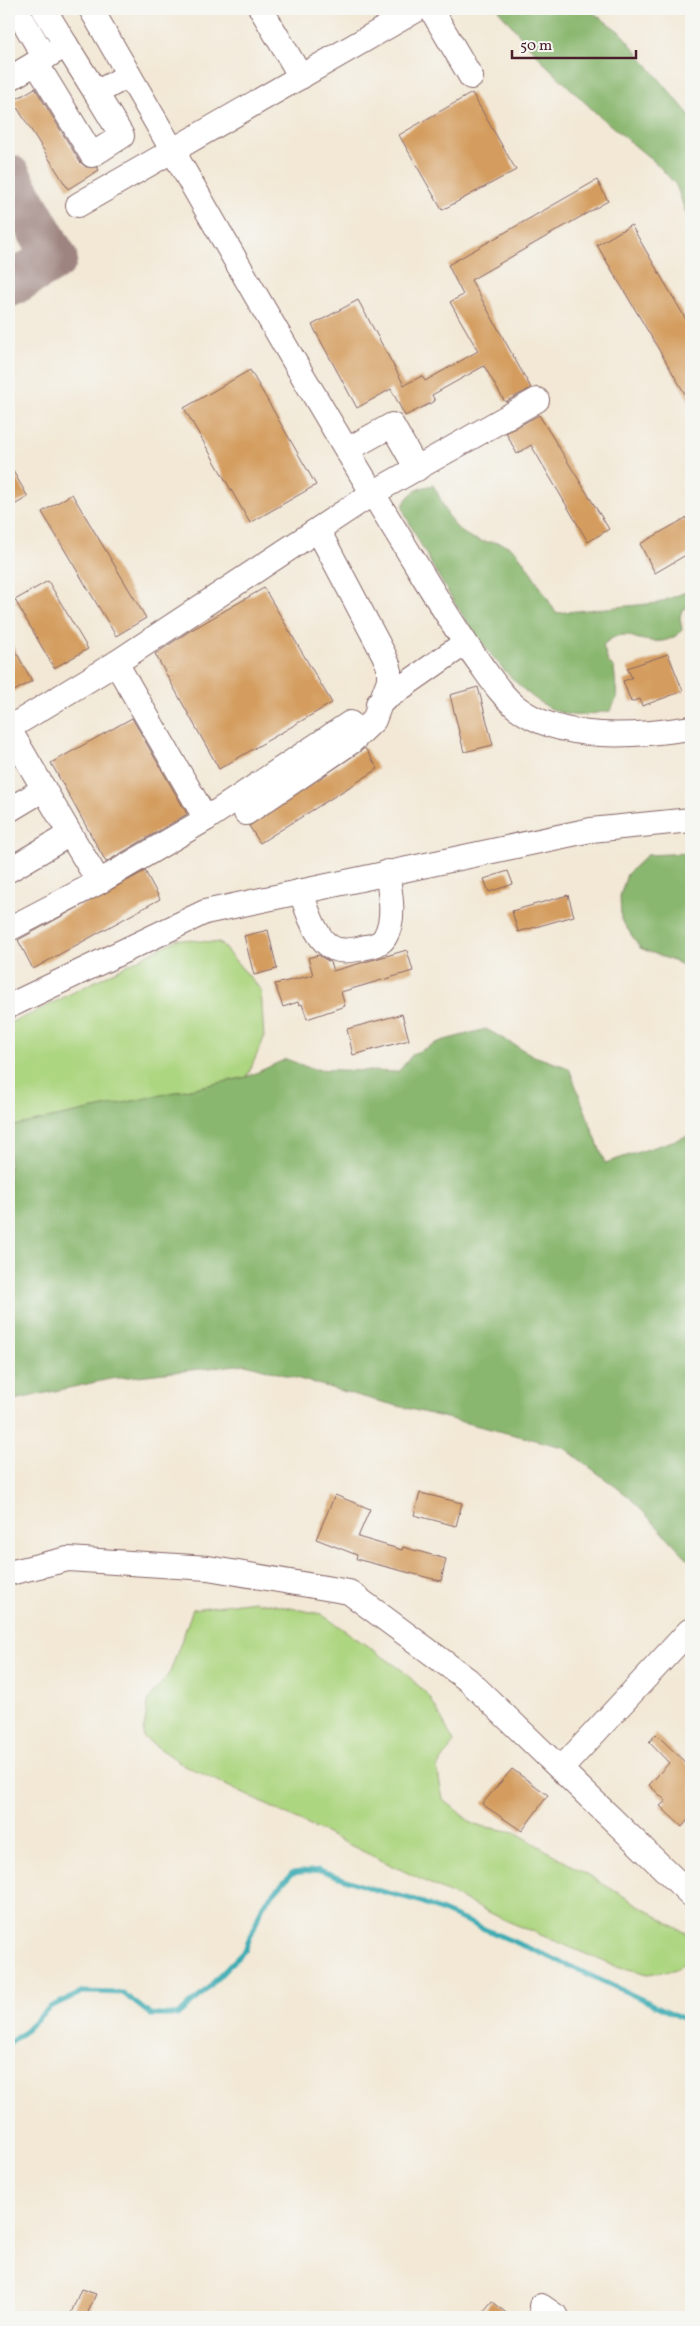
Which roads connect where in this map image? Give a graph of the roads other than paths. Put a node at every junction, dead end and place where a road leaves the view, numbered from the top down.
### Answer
1 (16, 9) edge
2 (44, 9) edge
3 (91, 9) edge
4 (261, 9) edge
5 (418, 9) edge
6 (431, 9) edge
7 (66, 45) junction
8 (40, 60) junction
9 (129, 75) junction
10 (301, 77) junction
11 (470, 77) dead end
12 (9, 80) edge
13 (96, 93) junction
14 (173, 151) junction
15 (78, 205) dead end
16 (537, 400) dead end
17 (347, 450) junction
18 (417, 469) junction
19 (373, 493) junction
20 (318, 530) junction
21 (465, 643) junction
22 (116, 663) junction
23 (380, 702) junction
24 (691, 728) edge
25 (9, 729) edge
26 (44, 789) junction
27 (9, 810) edge
28 (246, 813) dead end
29 (206, 819) junction
30 (691, 820) edge
31 (70, 834) junction
32 (9, 870) edge
33 (387, 872) junction
34 (99, 882) junction
35 (301, 891) junction
36 (9, 929) edge
37 (9, 1006) edge
38 (9, 1573) edge
39 (689, 1631) dead end
40 (561, 1768) junction
41 (691, 1895) edge

1 - 8 street
2 - 7 street
3 - 9 street
4 - 10 street
5 - 10 street
6 - 11 street
7 - 8 street
7 - 13 street
8 - 12 street
8 - 13 street
9 - 13 street
9 - 14 street
10 - 14 street
14 - 15 street
14 - 17 street
16 - 18 street
17 - 18 street
17 - 19 street
18 - 19 street
19 - 20 street
19 - 21 street
20 - 22 street
20 - 23 street
21 - 23 street
21 - 24 street
22 - 25 street
22 - 29 street
23 - 28 street
23 - 29 street
25 - 26 street
26 - 27 street
26 - 31 street
29 - 34 street
30 - 33 street
31 - 32 street
31 - 34 street
33 - 35 street
33 - 35 street
34 - 36 street
35 - 37 street
38 - 40 street
39 - 40 street
40 - 41 street

